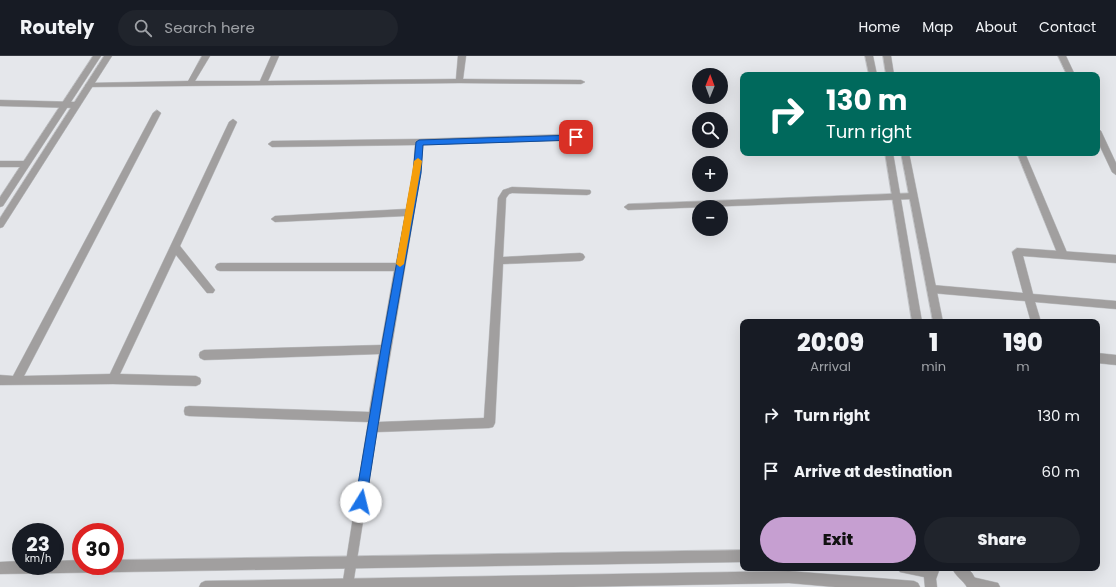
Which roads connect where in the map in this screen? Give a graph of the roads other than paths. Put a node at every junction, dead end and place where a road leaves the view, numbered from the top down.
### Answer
1 (97, 56) edge
2 (108, 56) edge
3 (206, 56) edge
4 (275, 56) edge
5 (462, 56) edge
6 (869, 56) edge
7 (887, 56) edge
8 (1062, 56) edge
9 (872, 72) edge
10 (890, 72) edge
11 (1070, 72) edge
12 (459, 81) junction
13 (581, 82) dead end
14 (263, 83) junction
15 (190, 84) junction
16 (89, 85) junction
17 (0, 103) edge
18 (65, 104) junction
19 (76, 105) junction
20 (157, 113) dead end
21 (233, 122) dead end
22 (576, 137) dead end
23 (1100, 137) edge
24 (419, 142) junction
25 (272, 144) dead end
26 (890, 156) edge
27 (905, 156) edge
28 (1022, 156) edge
29 (0, 164) edge
30 (26, 164) junction
31 (1116, 172) edge
32 (587, 192) dead end
33 (913, 196) junction
34 (897, 197) junction
35 (0, 204) edge
36 (628, 207) dead end
37 (410, 212) junction
38 (275, 219) dead end
39 (0, 225) edge
40 (175, 247) junction
41 (1063, 255) junction
42 (580, 257) dead end
43 (1116, 259) edge
44 (498, 261) junction
45 (220, 267) dead end
46 (400, 267) junction
47 (932, 289) junction
48 (210, 290) dead end
49 (1029, 297) junction
50 (1116, 305) edge
51 (917, 319) edge
52 (937, 319) edge
53 (1035, 319) edge
54 (385, 349) junction
55 (204, 355) dead end
56 (1100, 358) edge
57 (1116, 360) edge
58 (113, 379) junction
59 (0, 380) edge
60 (16, 381) junction
61 (196, 381) dead end
62 (189, 411) dead end
63 (373, 422) junction
64 (740, 556) edge
65 (351, 562) junction
66 (0, 568) edge
67 (933, 571) edge
68 (962, 571) edge
69 (971, 579) edge
70 (347, 585) junction
71 (466, 585) edge
72 (261, 586) edge
73 (205, 587) edge
74 (914, 587) edge
75 (931, 587) edge
76 (994, 587) edge

1 - 18 street
2 - 16 street
3 - 15 street
4 - 14 street
5 - 12 street
6 - 9 street
7 - 10 street
8 - 11 street
12 - 13 street
12 - 14 street
14 - 15 street
15 - 16 street
16 - 19 street
17 - 18 street
18 - 19 street
18 - 30 street
19 - 39 street
20 - 60 street
21 - 40 street
22 - 24 street
23 - 31 street
24 - 25 street
24 - 37 street
26 - 34 street
27 - 33 street
28 - 41 street
29 - 30 street
30 - 35 street
32 - 44 street
33 - 34 street
33 - 47 street
34 - 36 street
34 - 51 street
37 - 38 street
37 - 46 street
40 - 48 street
40 - 58 street
41 - 43 street
41 - 49 street
42 - 44 street
44 - 63 street
45 - 46 street
46 - 54 street
47 - 49 street
47 - 52 street
49 - 50 street
49 - 53 street
54 - 55 street
54 - 63 street
56 - 57 street
58 - 60 street
58 - 61 street
59 - 60 street
62 - 63 street
63 - 65 street
64 - 65 street
65 - 66 street
65 - 70 street
67 - 75 street
68 - 69 street
69 - 76 street
70 - 71 street
70 - 72 street
71 - 74 street
72 - 73 street

